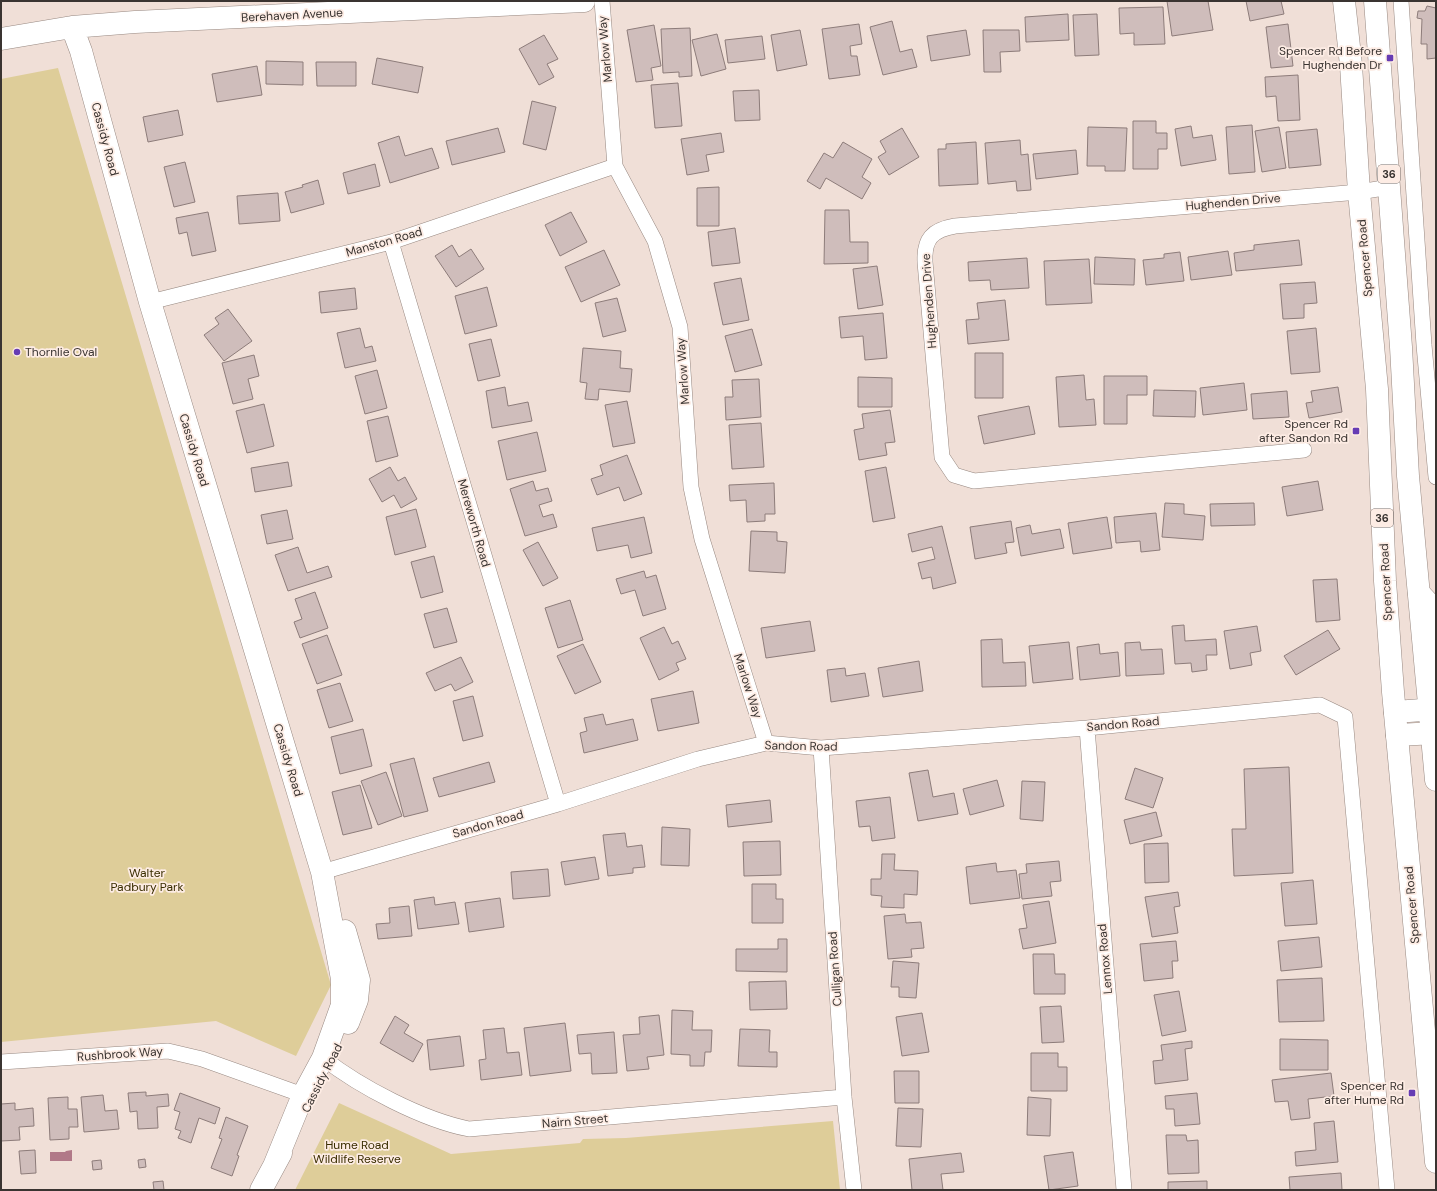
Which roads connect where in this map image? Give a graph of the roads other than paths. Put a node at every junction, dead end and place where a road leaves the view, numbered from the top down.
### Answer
1 (584, 1) edge
2 (602, 1) edge
3 (1344, 1) edge
4 (1375, 1) edge
5 (1401, 1) edge
6 (336, 7) edge
7 (72, 27) junction
8 (1, 40) edge
9 (615, 166) junction
10 (1390, 187) junction
11 (1359, 192) junction
12 (391, 242) junction
13 (150, 302) junction
14 (1304, 450) dead end
15 (1436, 477) edge
16 (1419, 593) junction
17 (1436, 645) edge
18 (1433, 709) edge
19 (1395, 712) junction
20 (1087, 728) junction
21 (1434, 733) edge
22 (1397, 735) junction
23 (766, 743) junction
24 (821, 748) junction
25 (1436, 780) edge
26 (558, 804) junction
27 (322, 872) junction
28 (1436, 1002) edge
29 (1436, 1036) edge
30 (327, 1061) junction
31 (1, 1062) edge
32 (303, 1095) junction
33 (844, 1097) junction
34 (1436, 1162) edge
35 (274, 1166) junction
36 (261, 1190) edge
37 (854, 1190) edge
38 (1124, 1190) edge
39 (1387, 1190) edge

1 - 6 main road, Berehaven Avenue
2 - 9 street, Marlow Way
3 - 11 main road, Spencer Road / 36
4 - 10 main road, 36
5 - 15 street
6 - 7 main road, Berehaven Avenue
7 - 8 main road, Berehaven Avenue
7 - 13 main road, Cassidy Road
9 - 12 street, Manston Road
9 - 23 street, Marlow Way
10 - 11 street, Hughenden Drive
10 - 16 main road, 36
11 - 14 street, Hughenden Drive
11 - 19 main road, Spencer Road / 36
12 - 13 street, Manston Road
12 - 26 street, Mereworth Road
13 - 27 main road, Cassidy Road
16 - 17 main road
16 - 18 main road, 36
18 - 19 main road
18 - 21 main road, 36
19 - 22 main road, Spencer Road / 36
20 - 24 street, Sandon Road
20 - 38 street, Lennox Road
20 - 39 street, Sandon Road
21 - 22 main road
21 - 25 main road, 36
22 - 34 main road, Spencer Road / 36
23 - 24 street, Sandon Road
23 - 26 street, Sandon Road
24 - 33 street, Culligan Road
26 - 27 street, Sandon Road
27 - 30 main road, Cassidy Road
28 - 29 main road
30 - 32 main road, Cassidy Road
30 - 33 street, Nairn Street
30 - 35 main road, Cassidy Road
31 - 32 street, Rushbrook Way
32 - 35 main road, Cassidy Road
33 - 37 street, Culligan Road
35 - 36 main road, Cassidy Road

